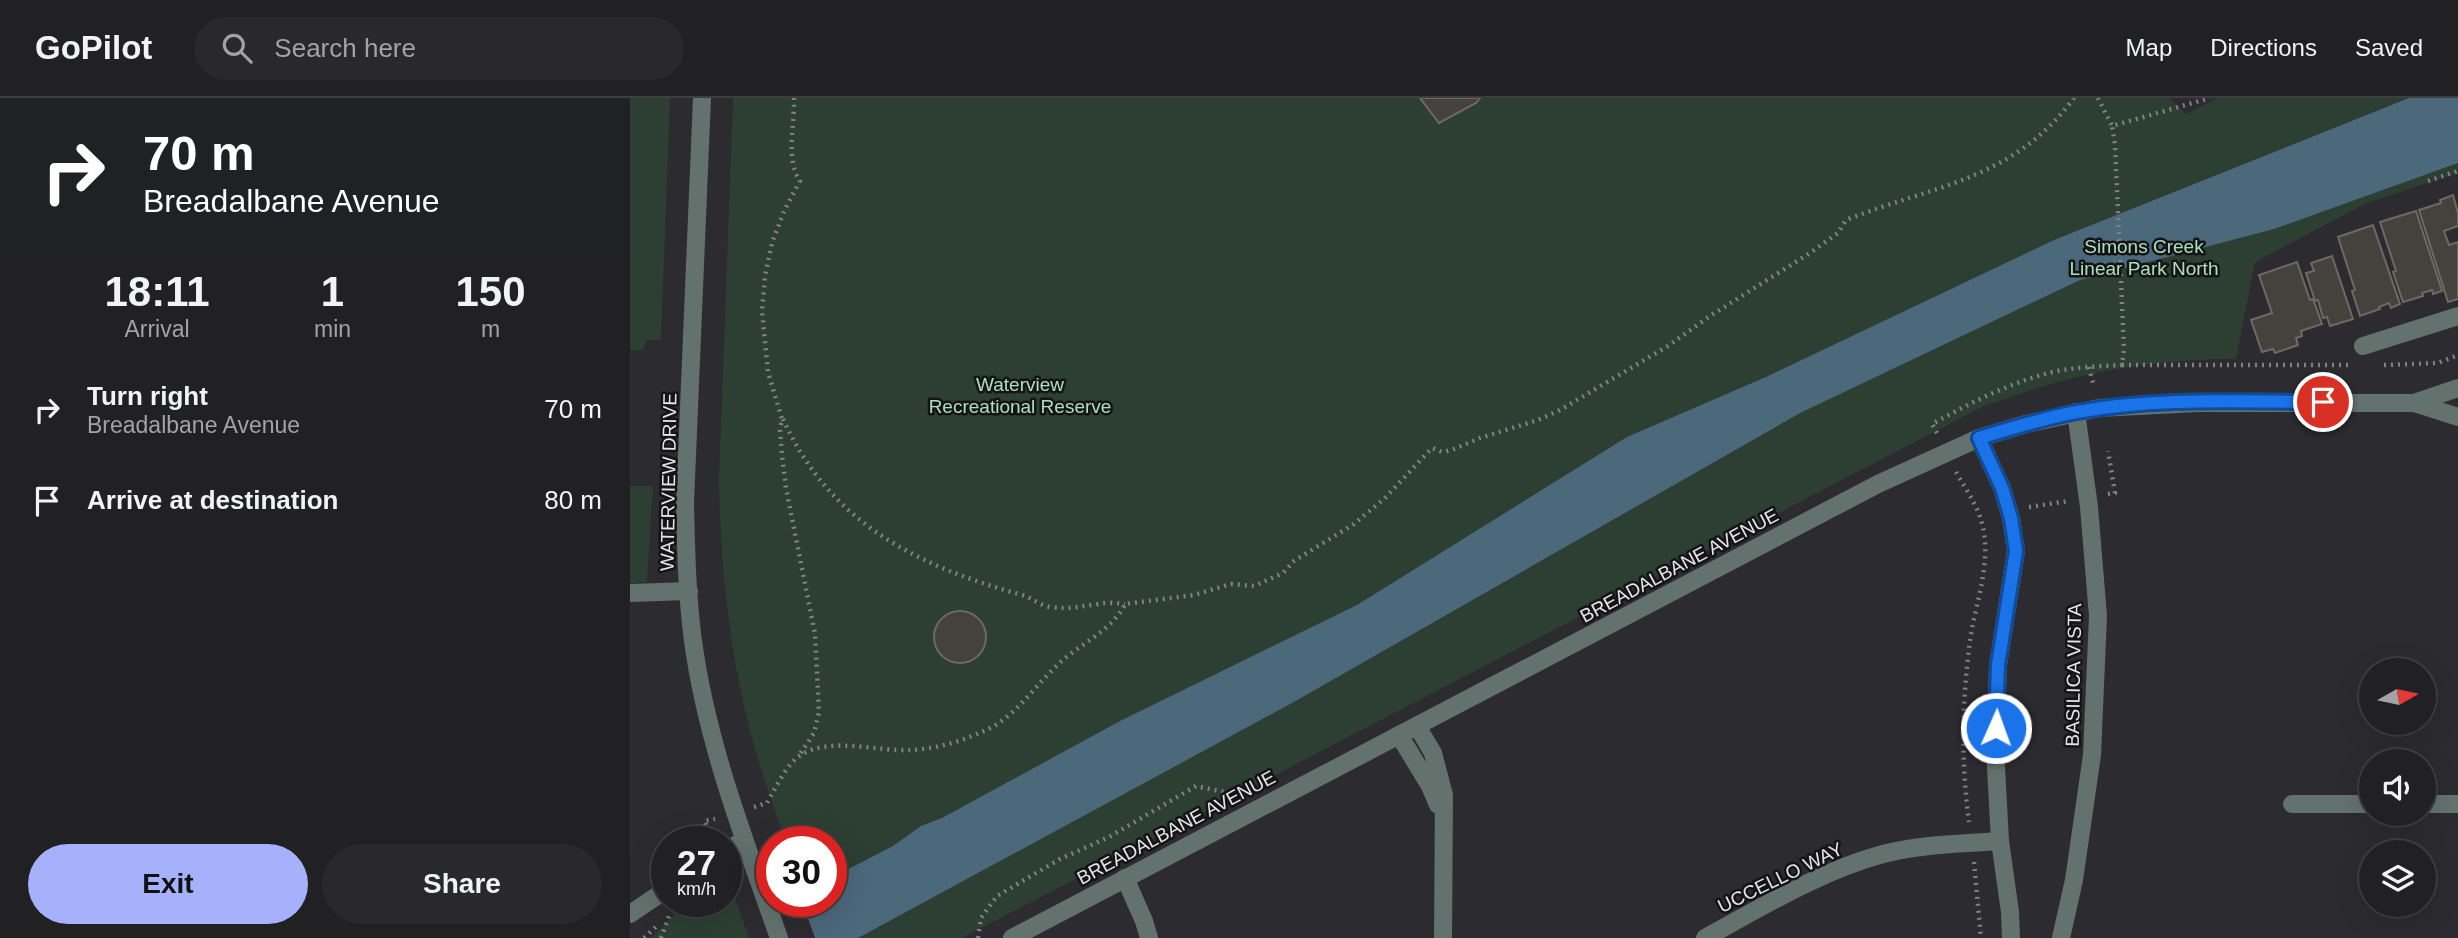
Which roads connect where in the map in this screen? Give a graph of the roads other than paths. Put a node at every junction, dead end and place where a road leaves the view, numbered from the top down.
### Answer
1 (702, 98) edge
2 (2458, 316) edge
3 (2364, 346) dead end
4 (2458, 388) edge
5 (2414, 403) junction
6 (2076, 412) junction
7 (2458, 417) edge
8 (1979, 438) junction
9 (689, 591) junction
10 (630, 593) edge
11 (1417, 726) junction
12 (1399, 735) junction
13 (2292, 804) dead end
14 (2359, 804) edge
15 (2436, 804) edge
16 (2458, 804) edge
17 (1443, 818) junction
18 (744, 840) joint
19 (2000, 841) junction
20 (1125, 878) junction
21 (651, 900) edge
22 (630, 914) edge
23 (779, 938) edge
24 (1012, 938) edge
25 (1149, 938) edge
26 (1443, 938) edge
27 (1705, 938) edge
28 (2011, 938) edge
29 (2061, 938) edge

1 - 9 street, WATERVIEW DRIVE
2 - 3 street
4 - 5 street, BREADALBANE AVENUE
5 - 6 street, BREADALBANE AVENUE
5 - 7 street, BREADALBANE AVENUE
6 - 8 street, BREADALBANE AVENUE
6 - 29 street, BASILICA VISTA
8 - 11 street, BREADALBANE AVENUE
8 - 19 street
9 - 10 street
9 - 18 street, WATERVIEW DRIVE
11 - 12 street, BREADALBANE AVENUE
11 - 17 street
12 - 17 street
12 - 20 street, BREADALBANE AVENUE
13 - 14 street
15 - 16 street
17 - 26 street
18 - 23 street, WATERVIEW DRIVE
19 - 27 street, UCCELLO WAY
19 - 28 street
20 - 24 street, BREADALBANE AVENUE
20 - 25 street
21 - 22 street

